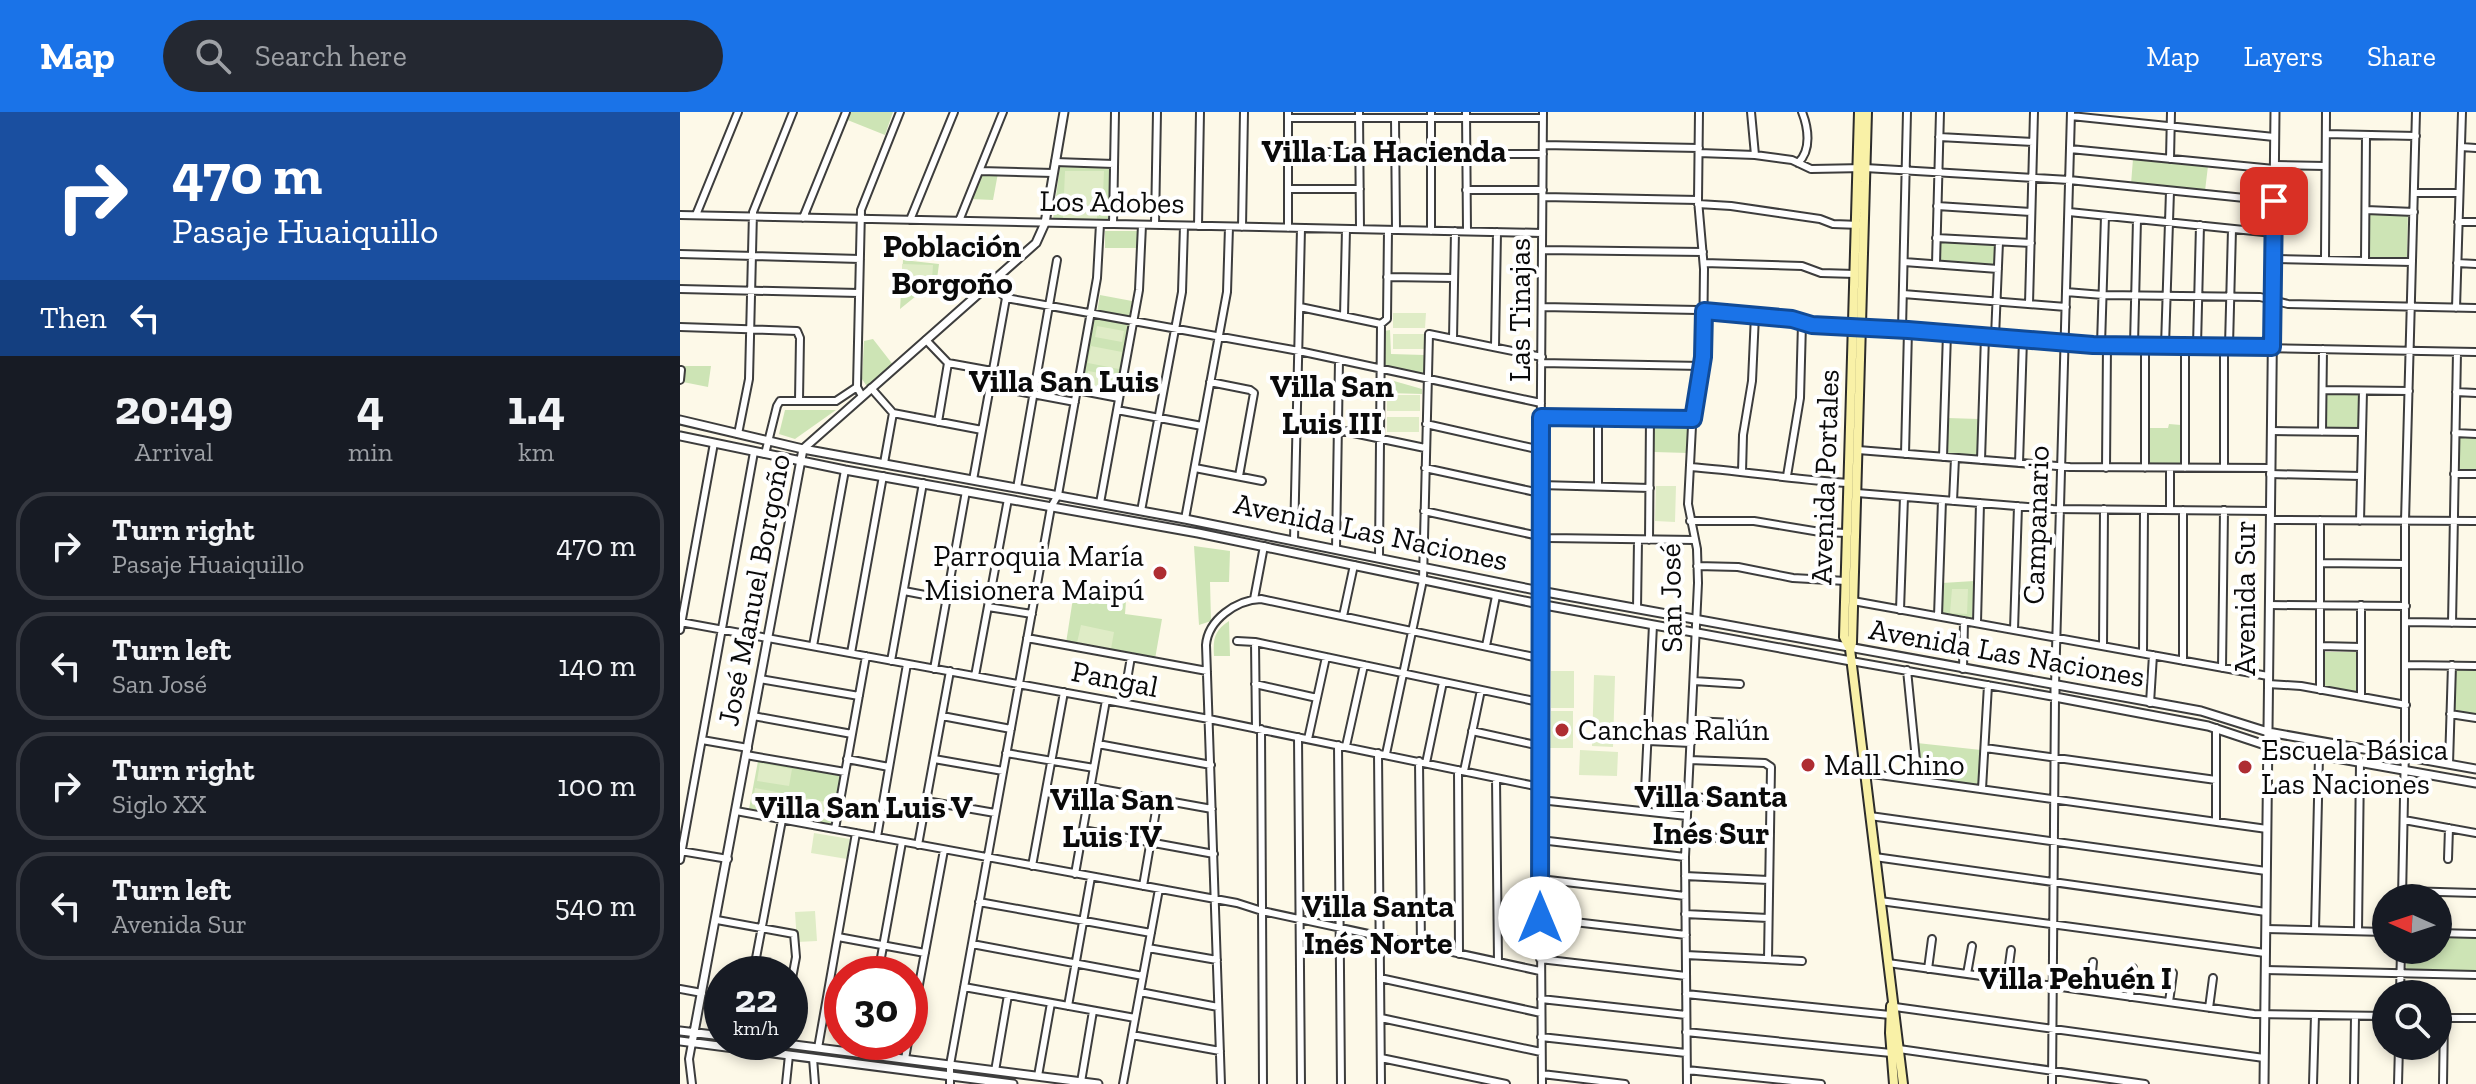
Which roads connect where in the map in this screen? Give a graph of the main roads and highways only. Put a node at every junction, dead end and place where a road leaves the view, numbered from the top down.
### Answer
1 (1859, 112) edge
2 (1867, 112) edge
3 (1861, 169) junction
4 (1860, 225) junction
5 (1857, 327) junction
6 (1850, 649) junction
7 (1895, 1051) junction
8 (1894, 1084) edge
9 (1903, 1084) edge

1 - 3 main road, Avenida Portales
2 - 3 main road, Avenida Portales
3 - 4 main road, Avenida Portales
4 - 5 main road, Avenida Portales
4 - 5 main road, Avenida Portales
5 - 6 main road, Avenida Portales
5 - 6 main road, Avenida Portales
6 - 7 main road, Avenida Portales
7 - 8 main road, Avenida Portales
7 - 9 main road, Avenida Portales

